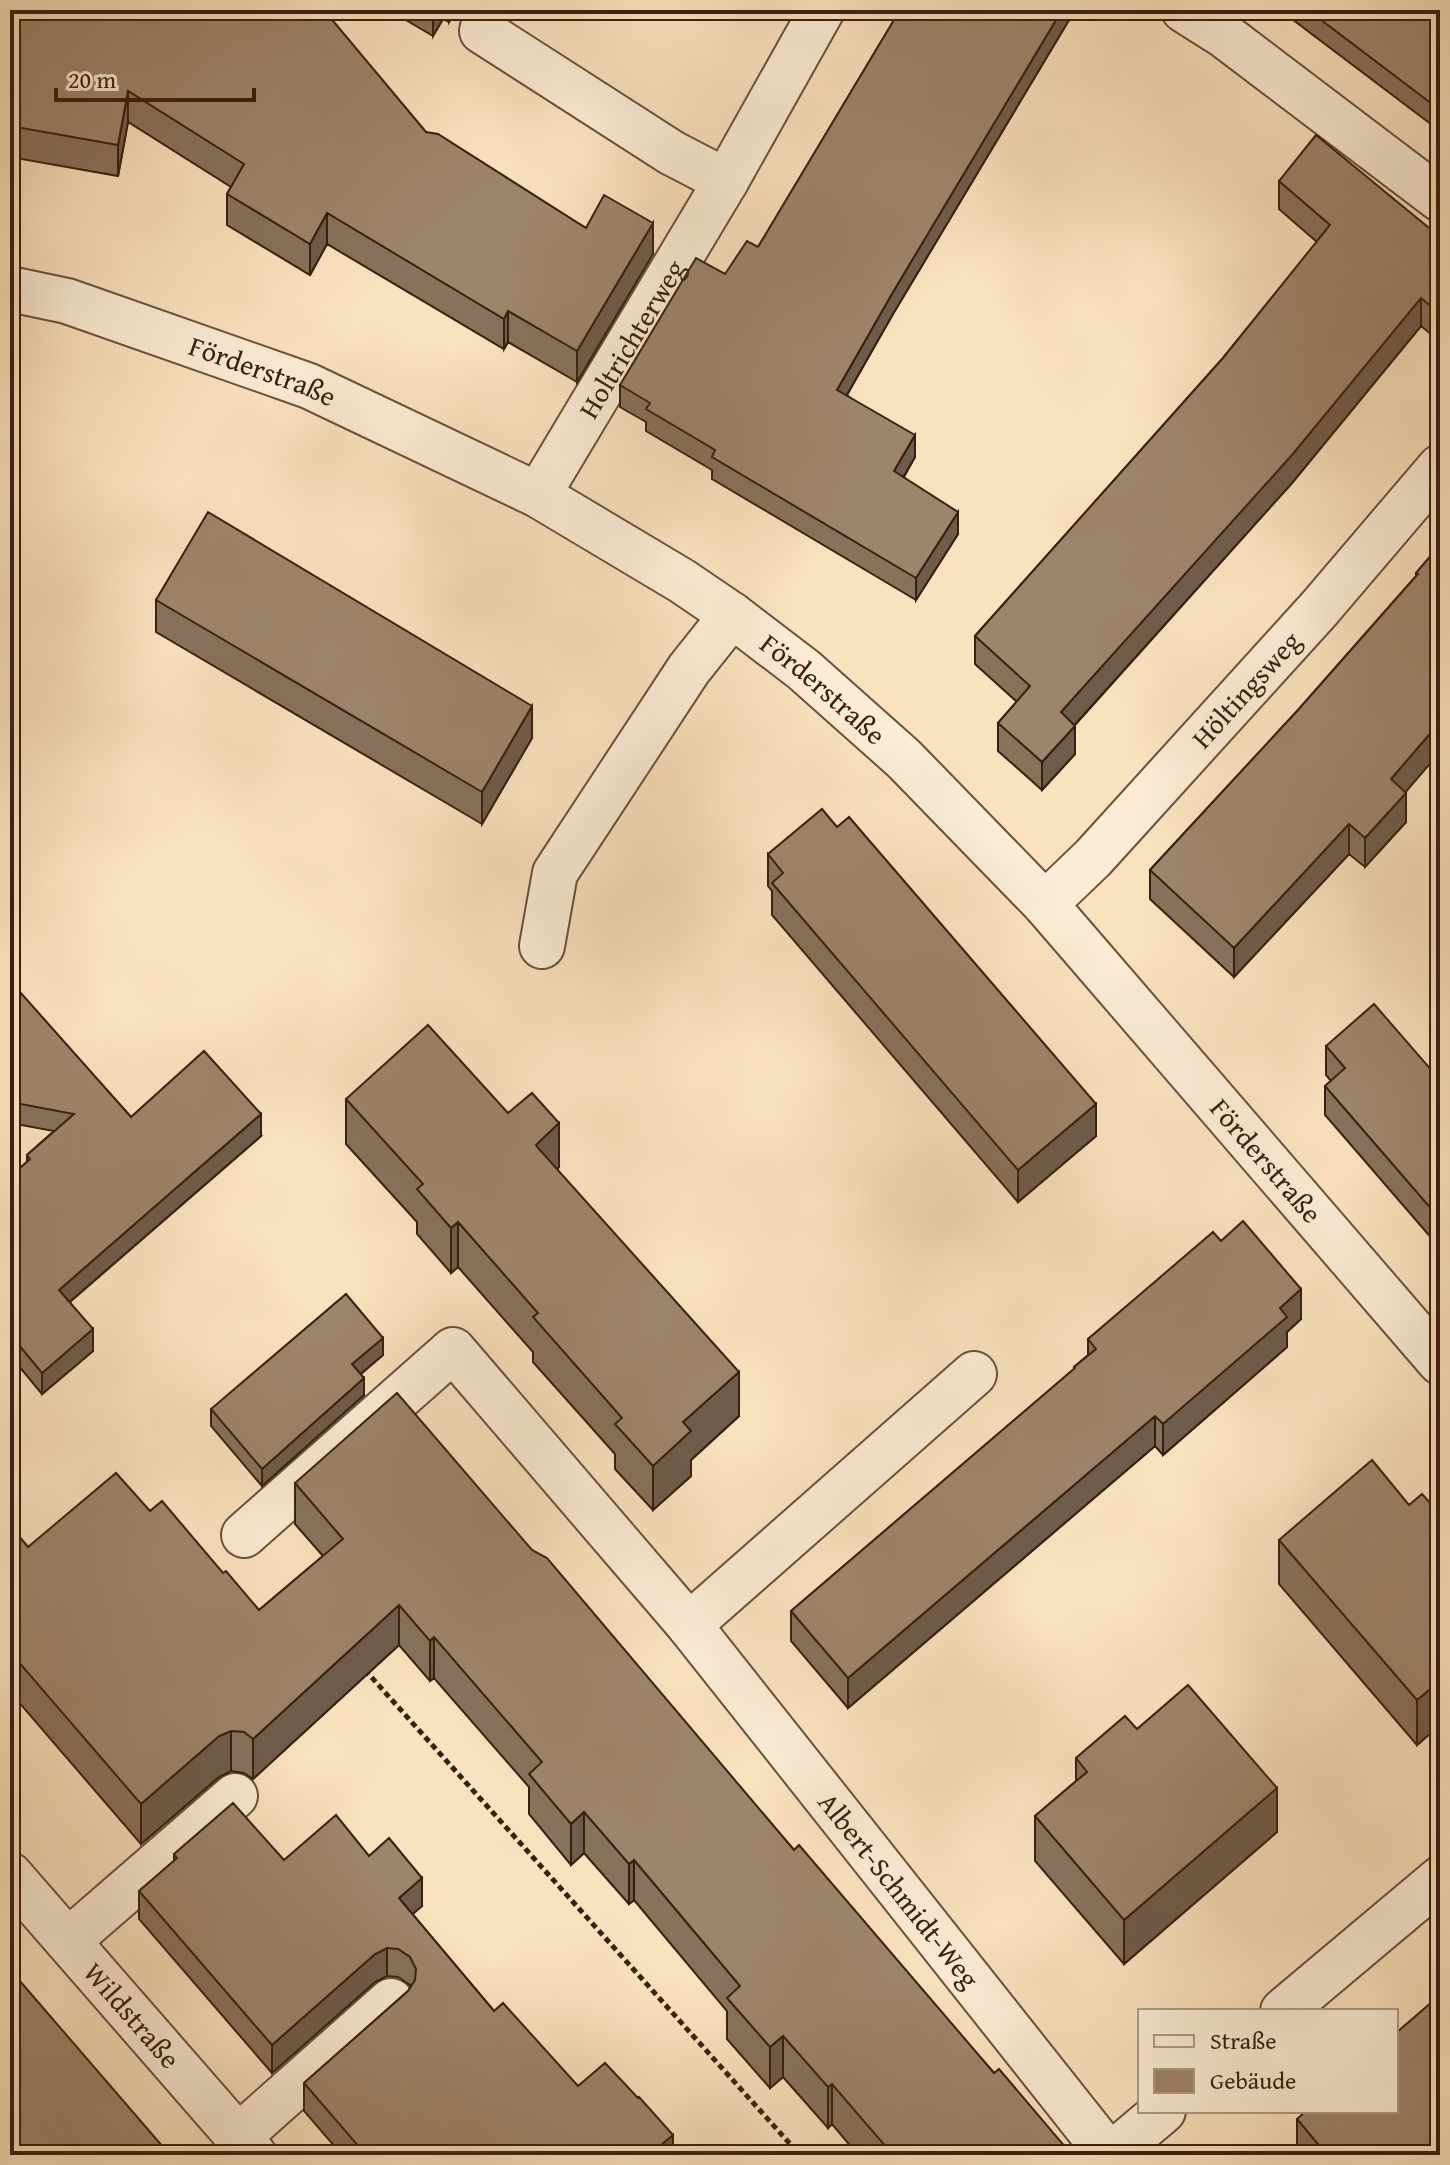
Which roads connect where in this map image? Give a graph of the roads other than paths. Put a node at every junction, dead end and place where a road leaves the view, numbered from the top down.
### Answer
1 (487, 10) edge
2 (822, 10) edge
3 (1184, 10) edge
4 (726, 181) junction
5 (1440, 199) edge
6 (10, 289) edge
7 (1440, 467) edge
8 (538, 495) junction
9 (732, 615) junction
10 (1045, 904) junction
11 (542, 946) dead end
12 (1440, 1362) edge
13 (974, 1374) dead end
14 (244, 1535) dead end
15 (689, 1625) junction
16 (235, 1796) dead end
17 (10, 1875) edge
18 (1440, 1879) edge
19 (68, 1941) junction
20 (391, 2001) edge
21 (1285, 2009) edge
22 (1161, 2113) edge
23 (246, 2146) edge
24 (1110, 2155) edge

1 - 4 street
2 - 4 street, Holtrichterweg
3 - 5 street
4 - 8 street, Holtrichterweg
6 - 8 street, Förderstraße
7 - 10 street, Höltingsweg
8 - 9 street, Förderstraße
9 - 10 street, Förderstraße
9 - 11 street
10 - 12 street, Förderstraße
13 - 15 street
14 - 15 street, Albert-Schmidt-Weg
15 - 24 street, Albert-Schmidt-Weg
16 - 19 street
17 - 19 street, Wildstraße
18 - 21 street
19 - 23 street, Wildstraße
20 - 23 street
22 - 24 street, Albert-Schmidt-Weg

